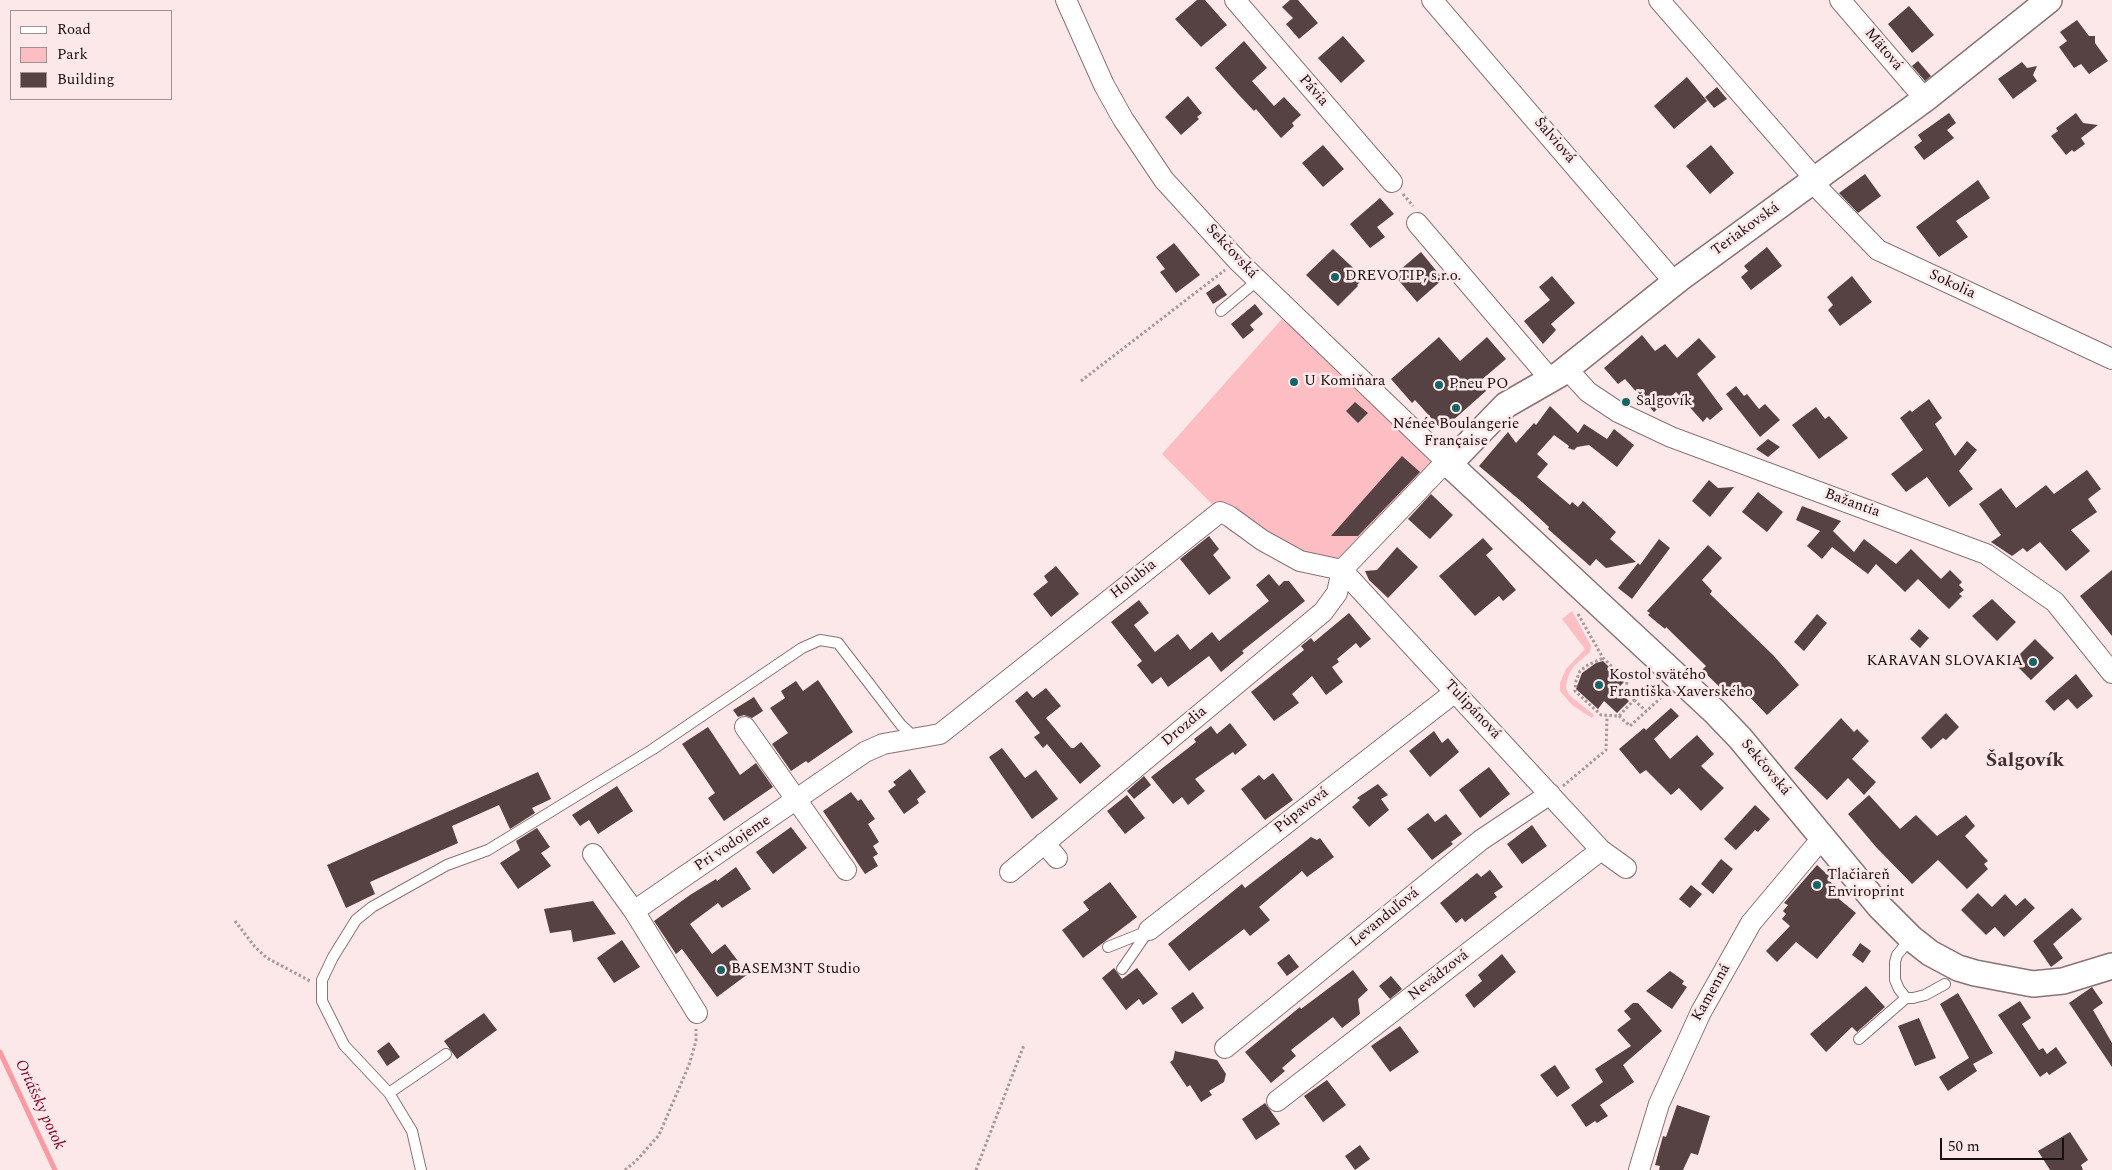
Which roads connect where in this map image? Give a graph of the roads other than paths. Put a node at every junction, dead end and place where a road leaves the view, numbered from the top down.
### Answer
1 (1066, 0) edge
2 (1235, 0) edge
3 (1432, 0) edge
4 (1659, 0) edge
5 (1840, 0) edge
6 (2038, 3) edge
7 (1925, 99) junction
8 (1813, 181) junction
9 (1392, 182) dead end
10 (1417, 223) dead end
11 (1258, 280) junction
12 (1675, 283) junction
13 (1221, 311) dead end
14 (2112, 359) edge
15 (1559, 374) junction
16 (1449, 464) junction
17 (1342, 570) junction
18 (2112, 673) edge
19 (1455, 692) junction
20 (745, 728) dead end
21 (940, 734) joint
22 (915, 738) junction
23 (1550, 795) junction
24 (796, 801) junction
25 (1823, 837) junction
26 (1601, 850) junction
27 (593, 854) dead end
28 (1626, 868) dead end
29 (846, 870) dead end
30 (1010, 872) dead end
31 (634, 911) junction
32 (1149, 930) junction
33 (1911, 938) junction
34 (1108, 947) dead end
35 (2112, 966) edge
36 (1122, 969) dead end
37 (1945, 984) dead end
38 (1906, 998) junction
39 (697, 1013) road end
40 (1859, 1039) dead end
41 (1225, 1048) dead end
42 (446, 1054) dead end
43 (389, 1093) junction
44 (1277, 1101) dead end
45 (421, 1170) edge
46 (1639, 1170) edge

1 - 11 street, Sekčovská
2 - 9 street, Pávia
3 - 12 street, Šalviová
4 - 8 street
5 - 7 street, Mätová
6 - 7 street, Teriakovská
7 - 8 street, Teriakovská
8 - 12 street, Teriakovská
8 - 14 street, Sokolia
10 - 15 street, Bažantia
11 - 13 lane
11 - 16 street, Sekčovská
12 - 15 street, Teriakovská
15 - 16 street, Teriakovská
15 - 18 street, Bažantia
16 - 17 street
16 - 25 street, Sekčovská
17 - 19 street, Tulipánová
17 - 21 street, Holubia
17 - 30 street, Drozdia
19 - 23 street, Tulipánová
19 - 32 street, Púpavová
20 - 24 street
21 - 22 street, Pri vodojeme
22 - 24 street, Pri vodojeme
22 - 43 lane
23 - 26 street, Tulipánová
23 - 41 street, Levanduľová
24 - 29 street
24 - 31 street, Pri vodojeme
25 - 33 street, Sekčovská
25 - 46 street, Kamenná
26 - 28 street, Tulipánová
26 - 44 street, Nevädzová
27 - 31 street
31 - 39 street
32 - 34 lane
32 - 36 lane
33 - 35 street, Sekčovská
33 - 38 lane
37 - 38 lane
38 - 40 lane
42 - 43 lane
43 - 45 lane

